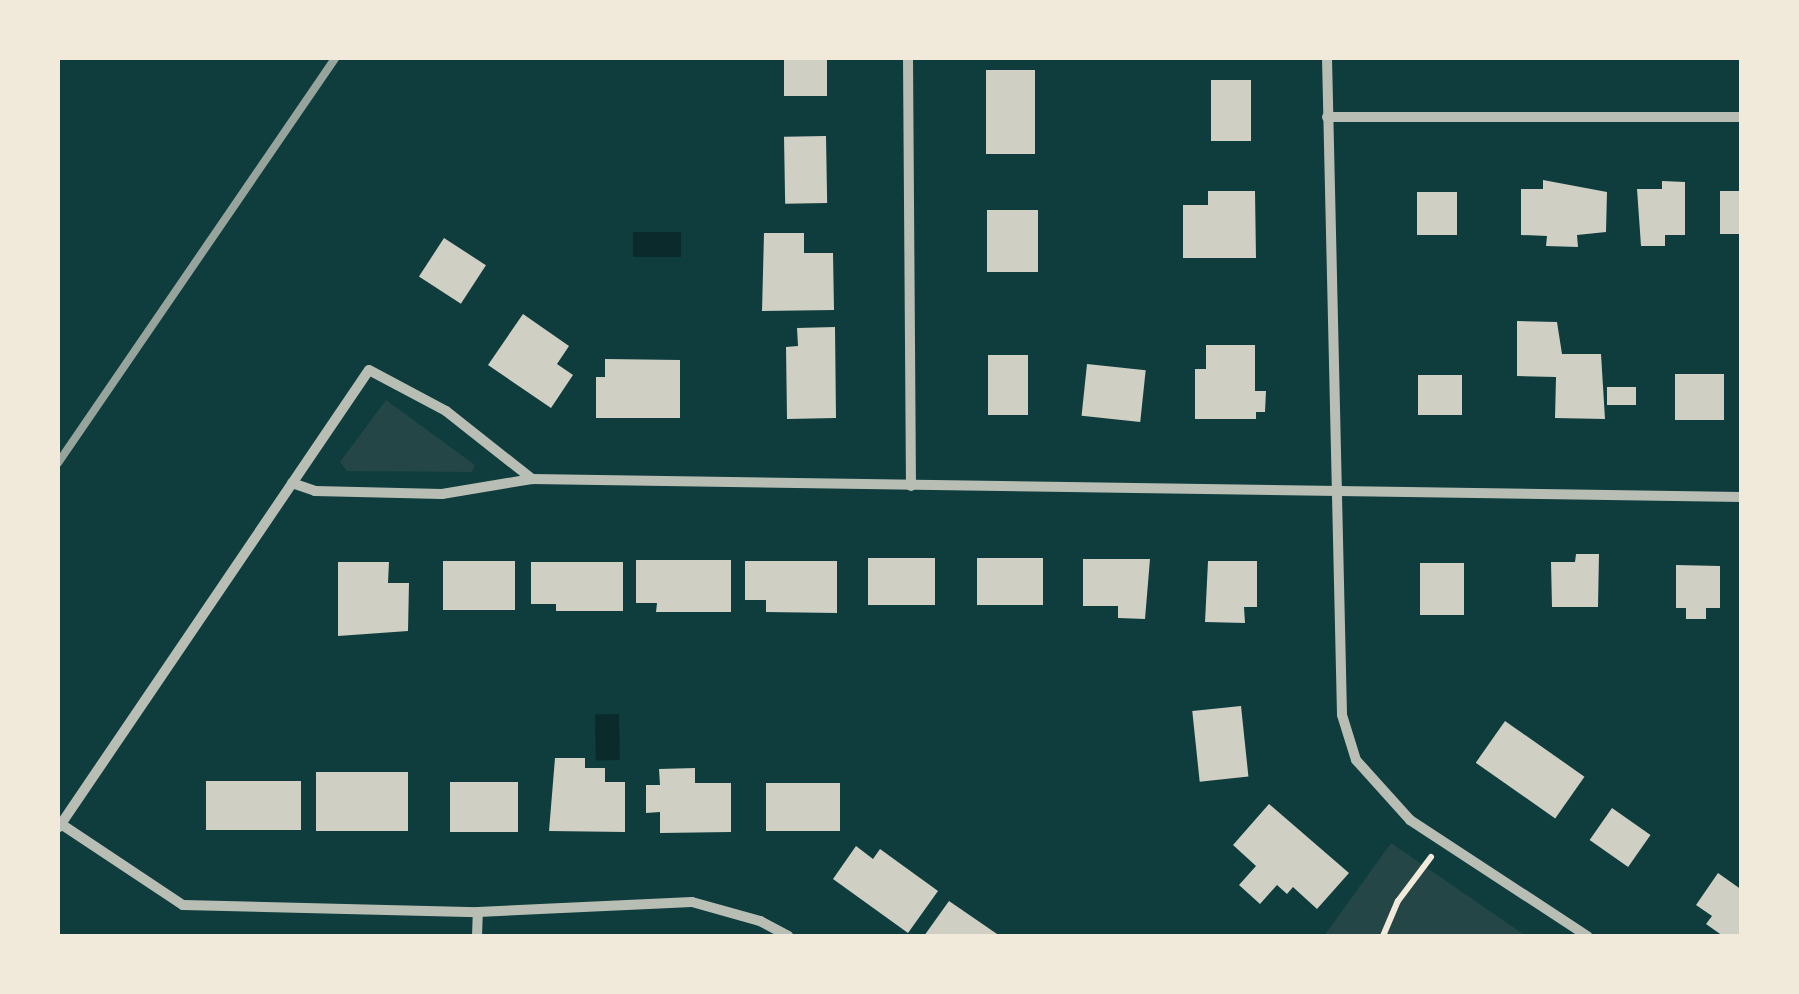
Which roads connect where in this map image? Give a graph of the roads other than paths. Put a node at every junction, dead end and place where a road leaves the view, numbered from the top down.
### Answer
1 (908, 58) edge
2 (1327, 58) edge
3 (1327, 116) junction
4 (1742, 117) edge
5 (532, 479) junction
6 (292, 483) junction
7 (911, 486) junction
8 (1340, 494) junction
9 (1742, 497) edge
10 (59, 826) edge
11 (478, 912) junction
12 (477, 936) edge
13 (788, 936) edge
14 (1587, 936) edge

1 - 7 street
2 - 3 street
3 - 4 street
3 - 8 street
5 - 6 street
5 - 6 street
5 - 7 street
6 - 10 street
7 - 8 street
8 - 9 street
8 - 14 street
10 - 11 street
11 - 12 street
11 - 13 street

